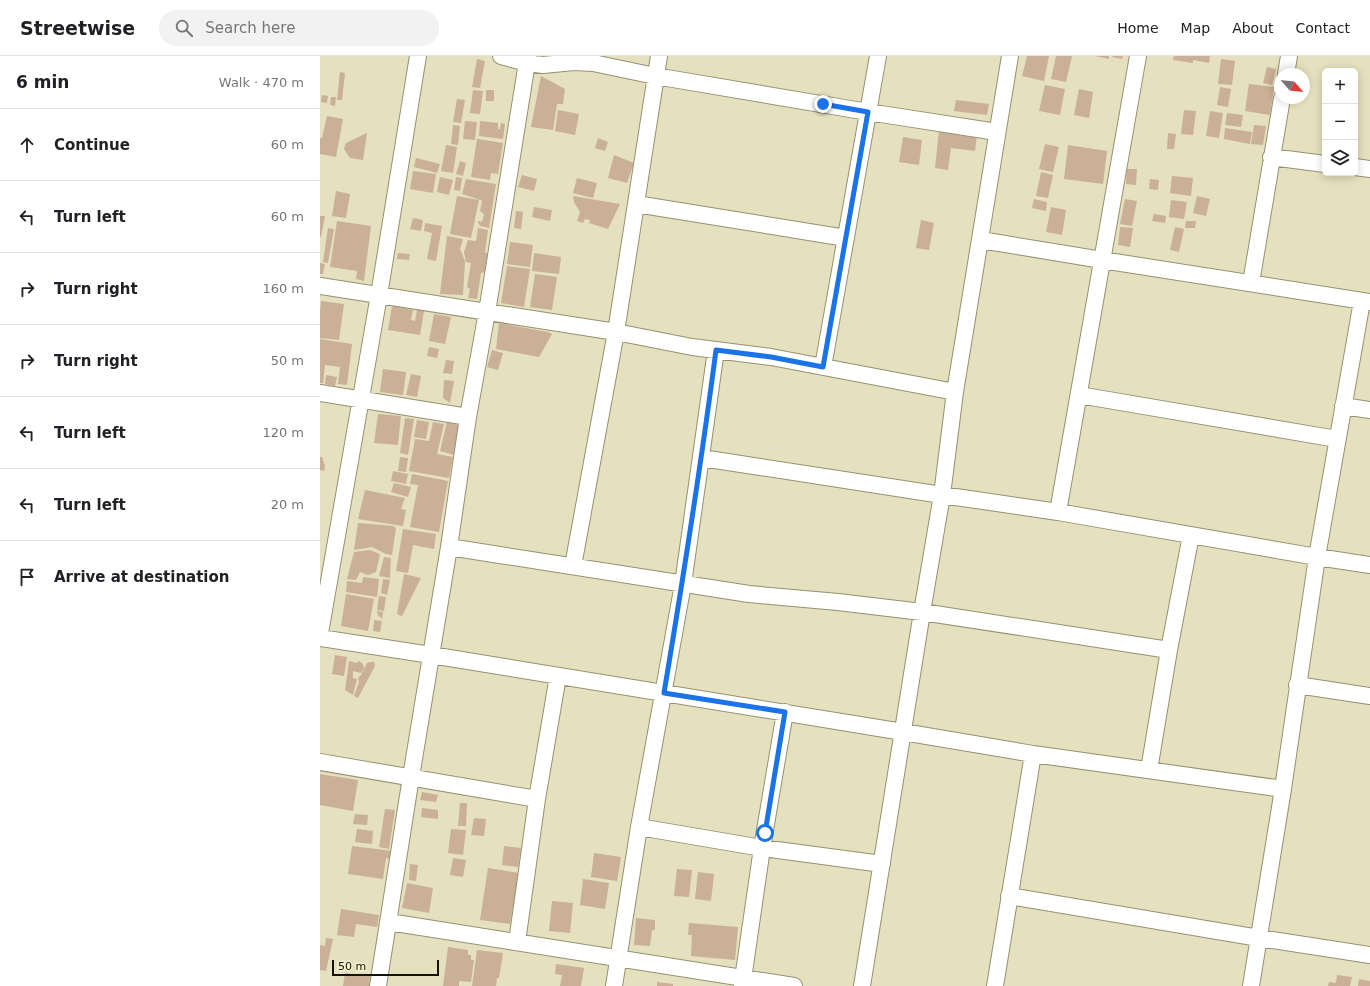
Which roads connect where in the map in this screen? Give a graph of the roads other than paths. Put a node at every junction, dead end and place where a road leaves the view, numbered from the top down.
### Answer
1 (418, 56) edge
2 (501, 56) edge
3 (659, 56) edge
4 (878, 56) edge
5 (1010, 56) edge
6 (1138, 56) edge
7 (1289, 56) edge
8 (528, 60) edge
9 (1287, 68) edge
10 (655, 76) junction
11 (1281, 104) edge
12 (868, 112) junction
13 (997, 132) junction
14 (1271, 157) junction
15 (1322, 164) edge
16 (1358, 168) edge
17 (1370, 169) edge
18 (636, 204) junction
19 (846, 238) junction
20 (981, 240) junction
21 (1102, 260) junction
22 (1251, 283) junction
23 (320, 286) edge
24 (379, 295) junction
25 (1366, 302) edge
26 (487, 312) junction
27 (616, 332) junction
28 (716, 350) junction
29 (823, 367) junction
30 (956, 392) junction
31 (320, 393) edge
32 (1079, 395) junction
33 (361, 399) junction
34 (1343, 406) junction
35 (1370, 410) edge
36 (468, 416) junction
37 (1337, 439) junction
38 (702, 458) junction
39 (942, 496) junction
40 (1058, 512) junction
41 (1191, 534) junction
42 (449, 547) junction
43 (1317, 557) junction
44 (1370, 565) edge
45 (573, 566) junction
46 (683, 584) junction
47 (922, 612) junction
48 (320, 633) edge
49 (320, 638) edge
50 (1169, 650) junction
51 (431, 655) junction
52 (558, 676) junction
53 (1297, 685) junction
54 (664, 693) junction
55 (1370, 696) edge
56 (785, 712) junction
57 (903, 732) junction
58 (1033, 754) junction
59 (320, 762) edge
60 (1149, 770) junction
61 (411, 777) junction
62 (1283, 789) junction
63 (537, 799) junction
64 (639, 827) junction
65 (762, 848) junction
66 (882, 864) junction
67 (1009, 896) junction
68 (389, 922) junction
69 (1259, 938) junction
70 (517, 942) junction
71 (1370, 955) edge
72 (618, 958) junction
73 (743, 982) edge
74 (378, 986) edge
75 (614, 986) edge
76 (794, 986) edge
77 (862, 986) edge
78 (995, 986) edge
79 (1251, 986) edge

1 - 24 street
2 - 8 street
3 - 10 street
4 - 12 street
5 - 13 street
6 - 21 street
7 - 9 street
8 - 10 street
8 - 26 street
10 - 12 street
10 - 18 street
11 - 14 street
12 - 13 street
12 - 19 street
13 - 20 street
14 - 15 street
14 - 22 street
16 - 17 street
18 - 19 street
18 - 27 street
19 - 29 street
20 - 21 street
20 - 30 street
21 - 22 street
21 - 32 street
22 - 25 street
23 - 24 street
24 - 26 street
24 - 33 street
25 - 34 street
26 - 27 street
26 - 36 street
27 - 28 street
27 - 45 street
28 - 29 street
28 - 38 street
29 - 30 street
30 - 39 street
31 - 33 street
32 - 37 street
32 - 40 street
33 - 36 street
33 - 48 street
34 - 35 street
34 - 37 street
36 - 42 street
37 - 43 street
38 - 39 street
38 - 46 street
39 - 40 street
39 - 47 street
40 - 41 street
41 - 43 street
41 - 50 street
42 - 45 street
42 - 51 street
43 - 44 street
43 - 53 street
45 - 46 street
46 - 47 street
46 - 54 street
47 - 50 street
47 - 57 street
49 - 51 street
50 - 60 street
51 - 52 street
51 - 61 street
52 - 54 street
52 - 63 street
53 - 55 street
53 - 62 street
54 - 56 street
54 - 64 street
56 - 57 street
56 - 65 street
57 - 58 street
57 - 66 street
58 - 60 street
58 - 67 street
59 - 61 street
60 - 62 street
61 - 63 street
61 - 68 street
62 - 69 street
63 - 70 street
64 - 65 street
64 - 72 street
65 - 66 street
65 - 73 street
66 - 77 street
67 - 69 street
67 - 78 street
68 - 70 street
68 - 74 street
69 - 71 street
69 - 79 street
70 - 72 street
72 - 73 street
72 - 75 street
73 - 76 street

